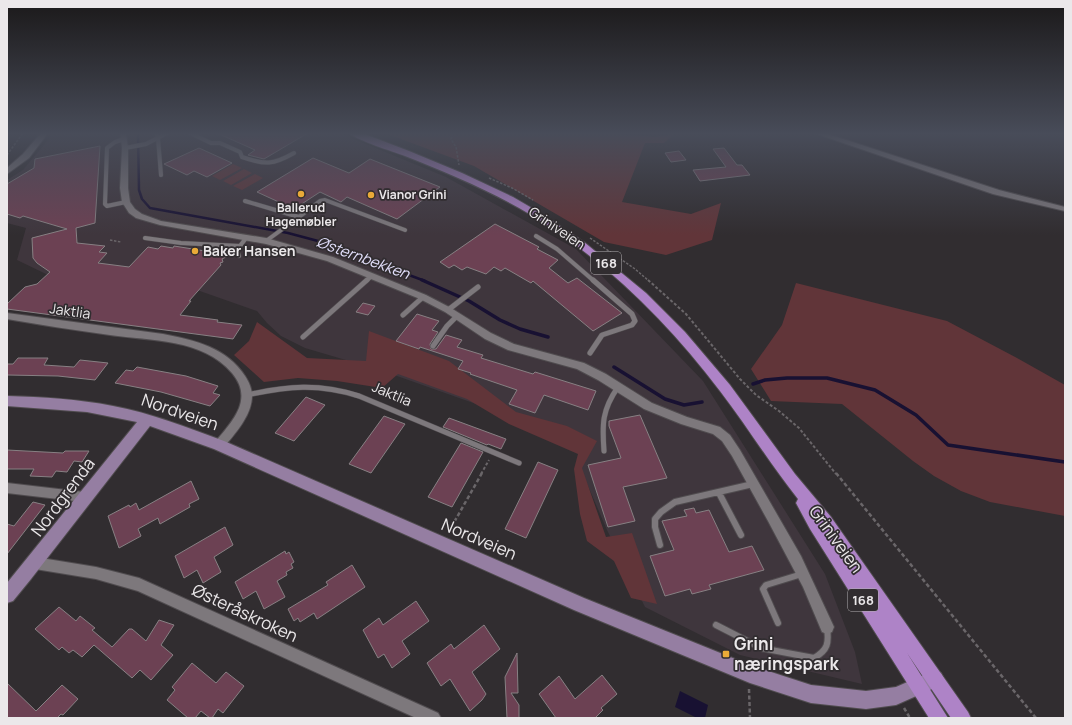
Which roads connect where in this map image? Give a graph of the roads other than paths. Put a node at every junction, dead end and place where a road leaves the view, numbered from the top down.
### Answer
1 (106, 167) edge
2 (125, 167) edge
3 (161, 167) edge
4 (437, 167) edge
5 (920, 167) edge
6 (162, 175) dead end
7 (245, 201) dead end
8 (126, 202) junction
9 (1065, 209) edge
10 (299, 217) junction
11 (405, 230) dead end
12 (536, 236) dead end
13 (145, 238) dead end
14 (271, 238) junction
15 (243, 242) junction
16 (239, 256) dead end
17 (372, 276) junction
18 (478, 287) dead end
19 (423, 297) junction
20 (448, 310) junction
21 (403, 315) dead end
22 (7, 316) edge
23 (458, 316) junction
24 (303, 336) dead end
25 (433, 346) dead end
26 (590, 353) dead end
27 (618, 387) junction
28 (247, 395) junction
29 (7, 402) edge
30 (147, 420) junction
31 (218, 445) junction
32 (604, 451) dead end
33 (519, 463) dead end
34 (790, 479) junction
35 (753, 484) junction
36 (7, 488) edge
37 (719, 493) junction
38 (84, 497) junction
39 (741, 534) dead end
40 (660, 545) dead end
41 (35, 563) junction
42 (802, 574) junction
43 (7, 595) edge
44 (778, 623) dead end
45 (716, 625) dead end
46 (827, 627) joint
47 (935, 679) junction
48 (919, 687) junction
49 (433, 718) edge
50 (939, 718) edge
51 (962, 718) edge

1 - 8 lane
2 - 8 street
3 - 6 lane
4 - 34 main road, Griniveien / 168
5 - 9 street
7 - 10 lane
8 - 15 street
10 - 11 lane
10 - 14 lane
12 - 26 lane
13 - 15 lane
14 - 15 street
14 - 17 street
15 - 16 lane
17 - 19 street
17 - 24 lane
18 - 20 lane
19 - 20 street
19 - 21 lane
20 - 23 street
22 - 28 street, Jaktlia
23 - 25 lane
23 - 27 street
27 - 32 lane
27 - 35 street
28 - 31 street
28 - 33 lane, Jaktlia
29 - 30 main road, Nordveien
30 - 31 main road, Nordveien
30 - 38 main road, Nordgrenda
31 - 48 main road, Nordveien
34 - 47 main road, Griniveien / 168
34 - 48 main road, Griniveien / 168
35 - 37 lane
35 - 42 street
36 - 38 street
37 - 39 lane
37 - 40 lane
38 - 41 main road, Nordgrenda
41 - 43 main road, Nordgrenda
41 - 49 street, Østeråskroken
42 - 44 lane
42 - 46 street
45 - 46 lane
47 - 48 main road, Nordveien
47 - 51 main road, Griniveien / 168
48 - 50 main road, Griniveien / 168

